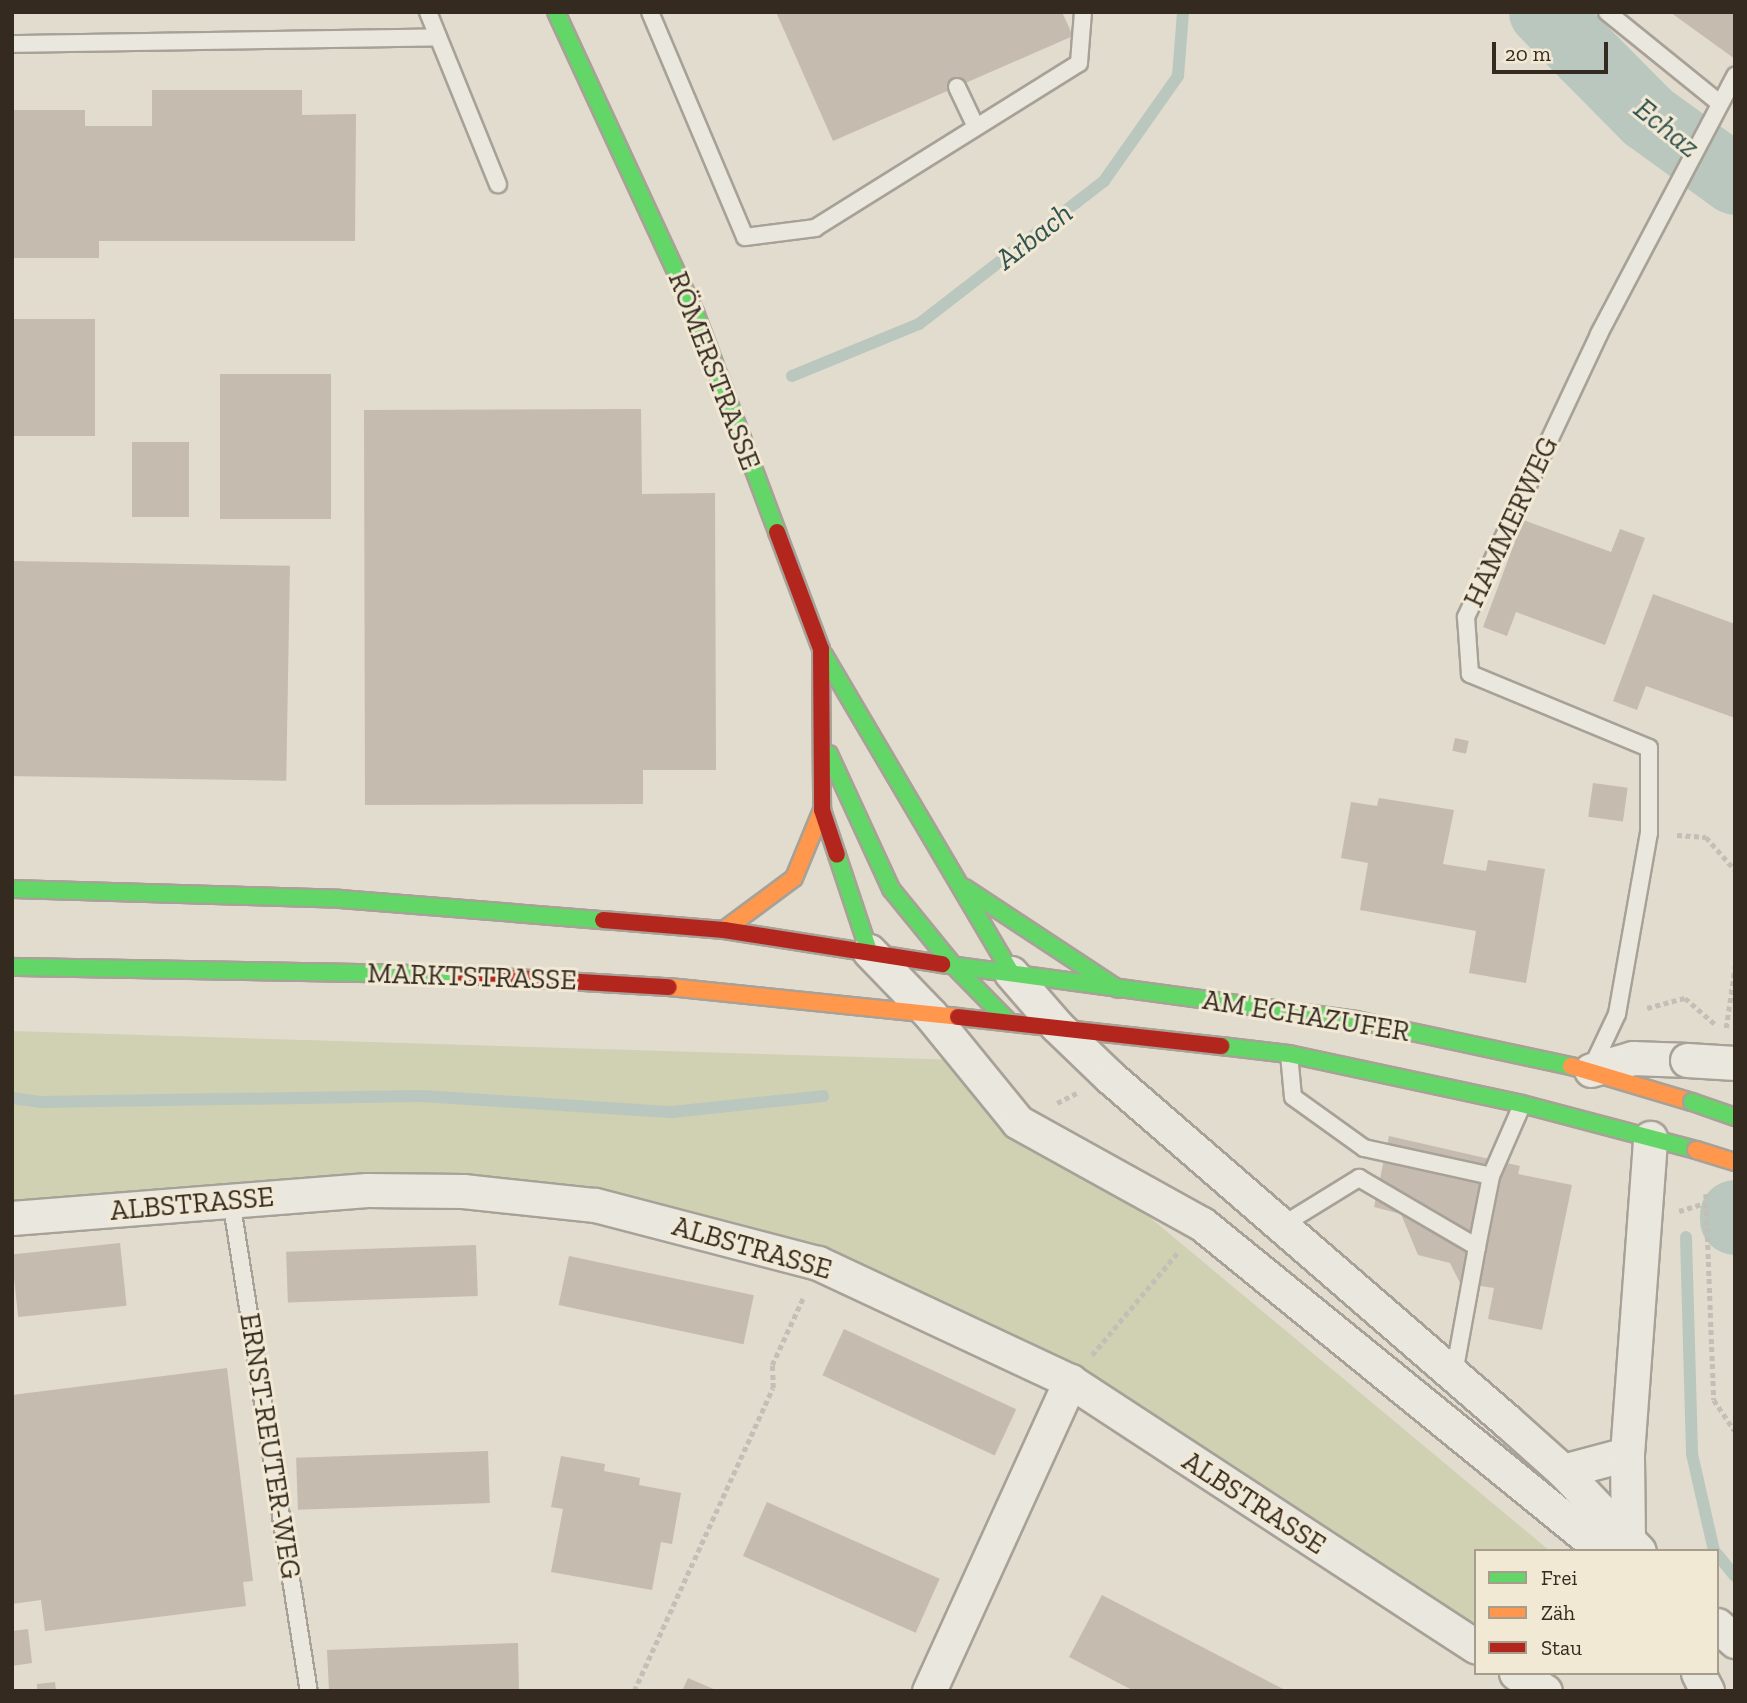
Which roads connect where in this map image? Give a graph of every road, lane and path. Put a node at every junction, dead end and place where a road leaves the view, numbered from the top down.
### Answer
1 (428, 12) edge
2 (556, 12) edge
3 (650, 12) edge
4 (1083, 12) edge
5 (1607, 12) edge
6 (438, 37) junction
7 (12, 44) edge
8 (1735, 76) edge
9 (957, 87) dead end
10 (1715, 110) junction
11 (976, 127) junction
12 (498, 184) dead end
13 (821, 649) junction
14 (824, 743) junction
15 (822, 810) junction
16 (1649, 833) junction
17 (1735, 870) edge
18 (957, 883) junction
19 (12, 889) edge
20 (724, 930) junction
21 (869, 951) junction
22 (953, 965) junction
23 (1735, 966) edge
24 (12, 967) edge
25 (1011, 973) junction
26 (1118, 989) junction
27 (1645, 1008) dead end
28 (930, 1014) junction
29 (1009, 1022) junction
30 (1715, 1024) dead end
31 (1726, 1026) dead end
32 (1057, 1027) junction
33 (1289, 1054) junction
34 (1735, 1063) edge
35 (1591, 1070) junction
36 (1110, 1077) junction
37 (1522, 1104) junction
38 (1735, 1117) edge
39 (1018, 1122) junction
40 (1650, 1138) junction
41 (1735, 1162) edge
42 (1491, 1176) junction
43 (231, 1200) junction
44 (1692, 1203) dead end
45 (12, 1218) edge
46 (1202, 1224) junction
47 (1281, 1226) junction
48 (1477, 1247) junction
49 (818, 1263) junction
50 (1454, 1374) junction
51 (1070, 1381) junction
52 (1735, 1431) edge
53 (1627, 1454) junction
54 (1563, 1471) junction
55 (1624, 1547) edge
56 (1719, 1627) edge
57 (1719, 1640) edge
58 (1735, 1641) edge
59 (1474, 1646) edge
60 (1735, 1652) edge
61 (1519, 1675) edge
62 (1699, 1675) edge
63 (309, 1691) edge
64 (634, 1691) edge
65 (929, 1691) edge
66 (1545, 1691) edge
67 (1707, 1691) edge

1 - 6 lane
2 - 13 main road, RÖMERSTRASSE
3 - 11 lane
4 - 11 lane
5 - 10 lane
6 - 7 lane
6 - 12 lane
8 - 10 lane
9 - 11 lane
10 - 16 lane, HAMMERWEG
13 - 14 main road, RÖMERSTRASSE
13 - 18 main road
14 - 15 main road, RÖMERSTRASSE
14 - 22 main road, RÖMERSTRASSE
15 - 20 main road
15 - 21 main road, RÖMERSTRASSE
16 - 17 path
16 - 35 lane, HAMMERWEG
18 - 25 main road
18 - 26 main road
19 - 20 main road
20 - 21 main road
21 - 22 main road, AM ECHAZUFER
21 - 28 street
22 - 25 main road, AM ECHAZUFER
22 - 29 main road, RÖMERSTRASSE
23 - 31 path
24 - 28 main road, MARKTSTRASSE
25 - 26 main road, AM ECHAZUFER
25 - 32 street
26 - 35 main road, AM ECHAZUFER
27 - 30 path
28 - 29 main road, AM ECHAZUFER
28 - 39 street
29 - 32 main road, AM ECHAZUFER
32 - 33 main road, AM ECHAZUFER
32 - 36 street
33 - 37 main road, AM ECHAZUFER
33 - 42 lane
34 - 35 street, bridge
35 - 38 main road, AM ECHAZUFER, bridge
36 - 39 path
36 - 47 street
37 - 40 main road, AM ECHAZUFER
37 - 42 lane
39 - 46 street
40 - 41 main road, AM ECHAZUFER, bridge
40 - 53 street
42 - 48 lane
43 - 45 street, ALBSTRASSE
43 - 49 street, ALBSTRASSE
43 - 63 lane, ERNST-REUTER-WEG
44 - 52 path
46 - 51 path
46 - 55 street
47 - 48 lane
47 - 50 street
48 - 50 lane
49 - 51 street, ALBSTRASSE
49 - 64 path
50 - 54 street
51 - 59 street, ALBSTRASSE
51 - 65 street
53 - 54 street
53 - 55 street
54 - 55 street
56 - 58 street
57 - 60 street
61 - 66 street
62 - 67 street

